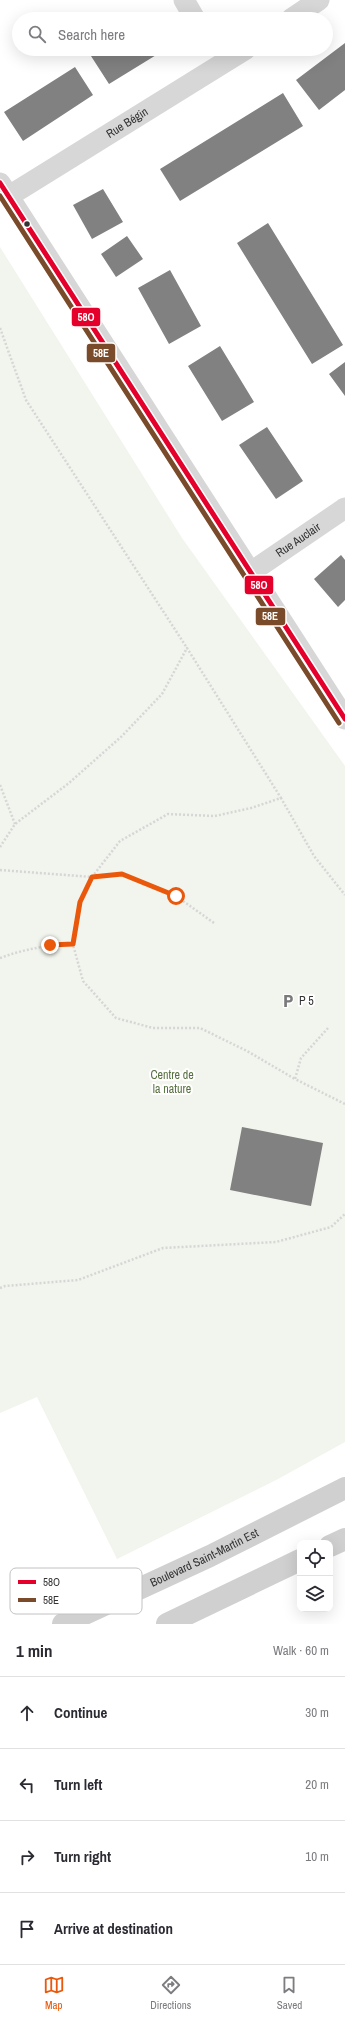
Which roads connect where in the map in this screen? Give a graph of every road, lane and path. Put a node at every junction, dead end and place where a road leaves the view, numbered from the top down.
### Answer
1 (184, 0) edge
2 (319, 0) edge
3 (191, 12) edge
4 (301, 12) edge
5 (218, 57) edge
6 (4, 190) edge
7 (0, 328) edge
8 (345, 508) edge
9 (251, 572) junction
10 (187, 648) junction
11 (345, 719) edge
12 (0, 785) edge
13 (281, 798) junction
14 (15, 824) junction
15 (0, 847) edge
16 (0, 870) edge
17 (92, 877) junction
18 (345, 895) edge
19 (214, 923) dead end
20 (73, 944) junction
21 (0, 958) edge
22 (328, 1028) dead end
23 (295, 1079) junction
24 (345, 1104) edge
25 (345, 1214) edge
26 (0, 1288) edge
27 (345, 1488) edge
28 (345, 1539) edge
29 (333, 1545) edge
30 (297, 1561) edge
31 (142, 1587) edge
32 (85, 1614) edge
33 (63, 1624) edge
34 (167, 1624) edge

1 - 3 street
2 - 4 street
5 - 6 street, Rue Bégin
6 - 9 street
7 - 10 path
8 - 9 street, Rue Auclair
9 - 11 street
10 - 13 path
10 - 14 path
12 - 14 path
13 - 17 path
13 - 18 path
14 - 15 path
16 - 17 path
17 - 19 path
17 - 20 path
20 - 21 path
20 - 23 path
22 - 23 path
23 - 24 path
25 - 26 path
27 - 31 main road, Boulevard Saint-Martin Est
28 - 29 main road
30 - 34 main road
32 - 33 main road, Boulevard Saint-Martin Est

